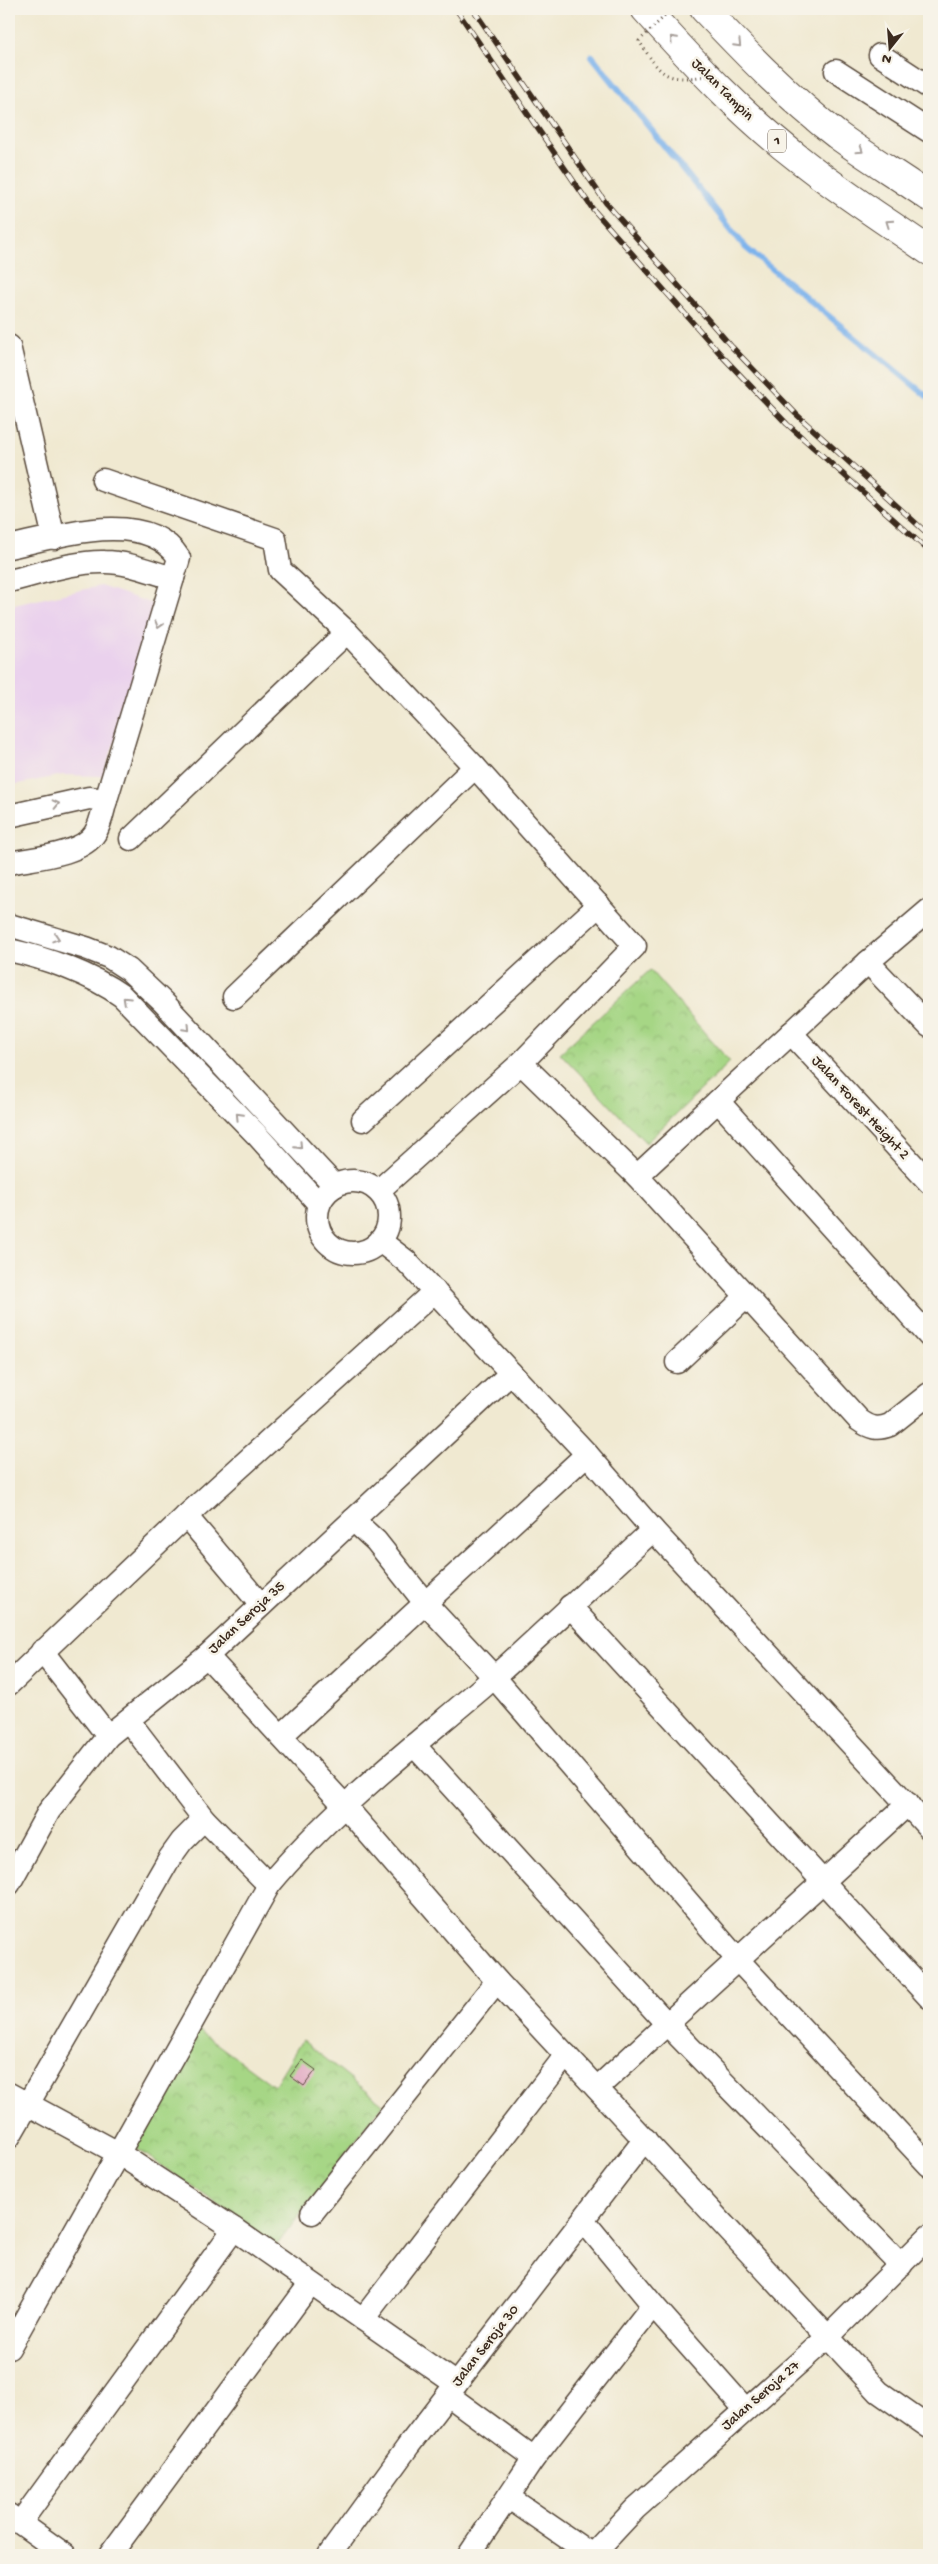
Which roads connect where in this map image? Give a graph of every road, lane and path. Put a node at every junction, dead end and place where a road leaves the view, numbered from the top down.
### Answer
1 (645, 9) edge
2 (672, 9) edge
3 (704, 9) edge
4 (880, 55) dead end
5 (836, 71) dead end
6 (707, 76) junction
7 (929, 86) edge
8 (929, 131) edge
9 (929, 197) edge
10 (929, 251) edge
11 (9, 346) edge
12 (103, 480) dead end
13 (54, 538) junction
14 (9, 547) edge
15 (176, 568) junction
16 (9, 581) edge
17 (347, 632) junction
18 (475, 767) junction
19 (106, 800) junction
20 (9, 816) edge
21 (131, 840) dead end
22 (9, 864) edge
23 (599, 905) junction
24 (929, 910) edge
25 (9, 924) edge
26 (9, 950) edge
27 (868, 962) junction
28 (234, 997) dead end
29 (929, 1026) edge
30 (791, 1033) junction
31 (520, 1063) junction
32 (718, 1100) junction
33 (363, 1120) dead end
34 (637, 1176) junction
35 (929, 1182) edge
36 (335, 1186) junction
37 (378, 1191) junction
38 (319, 1204) junction
39 (380, 1241) junction
40 (435, 1291) junction
41 (746, 1298) junction
42 (929, 1336) edge
43 (677, 1362) dead end
44 (511, 1372) junction
45 (929, 1394) edge
46 (587, 1454) junction
47 (186, 1516) junction
48 (353, 1520) junction
49 (653, 1530) junction
50 (426, 1604) junction
51 (261, 1605) junction
52 (570, 1606) junction
53 (42, 1651) junction
54 (207, 1656) junction
55 (494, 1677) junction
56 (9, 1684) edge
57 (128, 1720) junction
58 (108, 1736) junction
59 (281, 1736) junction
60 (414, 1746) junction
61 (908, 1804) junction
62 (344, 1805) junction
63 (204, 1818) junction
64 (929, 1828) edge
65 (822, 1881) junction
66 (9, 1884) edge
67 (269, 1885) junction
68 (738, 1960) junction
69 (497, 1981) junction
70 (929, 1997) edge
71 (667, 2024) junction
72 (566, 2055) junction
73 (597, 2088) junction
74 (18, 2099) edge
75 (9, 2137) edge
76 (645, 2139) junction
77 (118, 2153) junction
78 (929, 2165) edge
79 (312, 2213) dead end
80 (583, 2220) junction
81 (234, 2229) junction
82 (929, 2236) edge
83 (901, 2265) junction
84 (310, 2284) junction
85 (653, 2305) junction
86 (363, 2319) junction
87 (829, 2336) junction
88 (9, 2348) edge
89 (452, 2390) junction
90 (745, 2408) junction
91 (929, 2427) edge
92 (534, 2458) junction
93 (508, 2497) junction
94 (15, 2519) edge
95 (65, 2555) edge
96 (110, 2555) edge
97 (330, 2555) edge
98 (469, 2555) edge
99 (592, 2555) edge

6 -> 1 highway, Jalan Tampin / 1
2 - 6 path, bridge
3 -> 9 highway
4 - 7 street
5 - 8 street
10 -> 6 highway, Jalan Tampin / 1
11 - 13 street
12 - 17 street
13 - 14 street
13 - 15 street
15 - 16 street
15 -> 19 street
17 - 18 street
17 - 21 street
18 - 23 street
18 - 28 street
20 -> 19 street
19 - 22 street
23 - 31 street
23 - 33 street
24 - 27 street
25 -> 36 street
38 -> 26 street
27 - 29 street
27 - 30 street
30 - 32 street
30 - 35 street, Jalan Forest Height 2
31 - 34 street
31 - 37 street
32 - 34 street
32 - 42 street
34 - 41 street
36 - 37 street
36 - 38 street
37 - 39 street
38 - 39 street
39 - 40 street
40 - 44 street
40 - 47 street
41 - 43 street
41 - 45 street
44 - 46 street
44 - 48 street, Jalan Seroja 35
46 - 49 street
46 - 50 street
47 - 51 street
47 - 53 street
48 - 50 street
48 - 51 street, Jalan Seroja 35
49 - 52 street
49 - 61 street
50 - 55 street
50 - 59 street
51 - 54 street, Jalan Seroja 35
52 - 55 street
52 - 65 street
53 - 56 street
53 - 58 street
54 - 57 street, Jalan Seroja 35
54 - 59 street
55 - 60 street
55 - 68 street
57 - 58 street, Jalan Seroja 35
57 - 63 street
58 - 66 street, Jalan Seroja 35
59 - 62 street
60 - 62 street
60 - 71 street
61 - 64 street
61 - 65 street
62 - 67 street
62 - 69 street
63 - 67 street
63 - 74 street
65 - 68 street
65 - 70 street
67 - 77 street
68 - 71 street
68 - 78 street
69 - 72 street
69 - 79 street
71 - 73 street
71 - 83 street
72 - 73 street
72 - 86 street
73 - 76 street
74 - 75 street
74 - 77 street
76 - 80 street, Jalan Seroja 30
76 - 87 street
77 - 81 street
77 - 88 street
80 - 85 street
80 - 89 street, Jalan Seroja 30
81 - 84 street
81 - 94 street
82 - 83 street, Jalan Seroja 27
83 - 87 street, Jalan Seroja 27
84 - 86 street
84 - 96 street
85 - 90 street
85 - 92 street
86 - 89 street
87 - 90 street, Jalan Seroja 27
87 - 91 street
89 - 92 street
89 - 97 street, Jalan Seroja 30
90 - 99 street, Jalan Seroja 27
92 - 93 street
93 - 98 street
93 - 99 street
94 - 95 street

